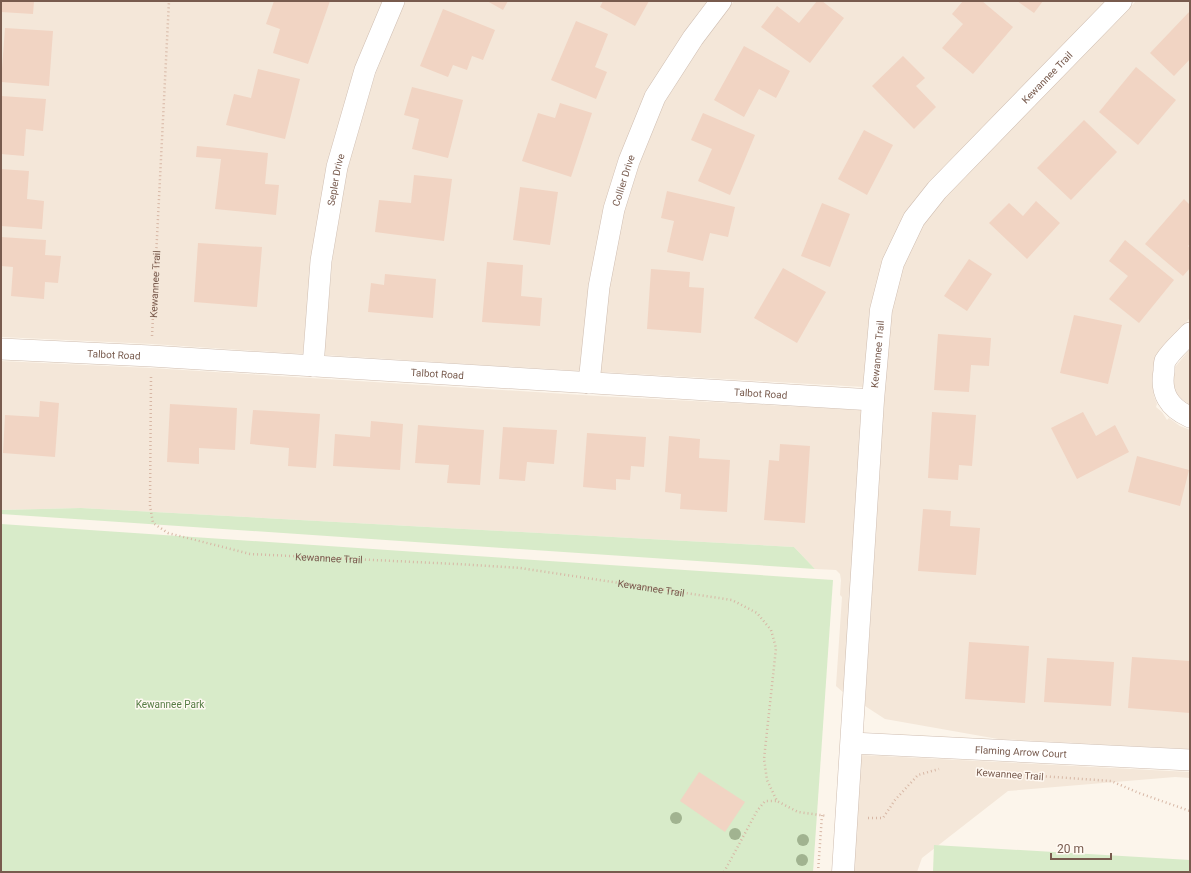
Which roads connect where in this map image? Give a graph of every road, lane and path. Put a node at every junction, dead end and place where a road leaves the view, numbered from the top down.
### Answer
1 (169, 1) edge
2 (394, 1) edge
3 (721, 1) edge
4 (1121, 1) edge
5 (1190, 333) edge
6 (1, 349) edge
7 (151, 356) junction
8 (313, 366) junction
9 (589, 383) junction
10 (873, 400) junction
11 (1190, 417) edge
12 (852, 743) junction
13 (1190, 760) edge
14 (942, 769) dead end
15 (996, 773) dead end
16 (777, 801) junction
17 (1190, 811) edge
18 (822, 816) junction
19 (847, 819) junction
20 (724, 872) edge
21 (818, 872) edge
22 (843, 872) edge

1 - 7 path, Kewannee Trail
2 - 8 street, Sepler Drive
3 - 9 street, Collier Drive
4 - 10 street, Kewannee Trail
5 - 11 street
6 - 7 street, Talbot Road
7 - 8 street, Talbot Road
7 - 16 path, Kewannee Trail
8 - 9 street, Talbot Road
9 - 10 street, Talbot Road
10 - 12 street, Kewannee Trail
12 - 13 street, Flaming Arrow Court
12 - 19 street, Kewannee Trail
14 - 19 path
15 - 17 path, Kewannee Trail
16 - 18 path
16 - 20 path
18 - 19 path
18 - 21 path
19 - 22 street, Kewannee Trail

